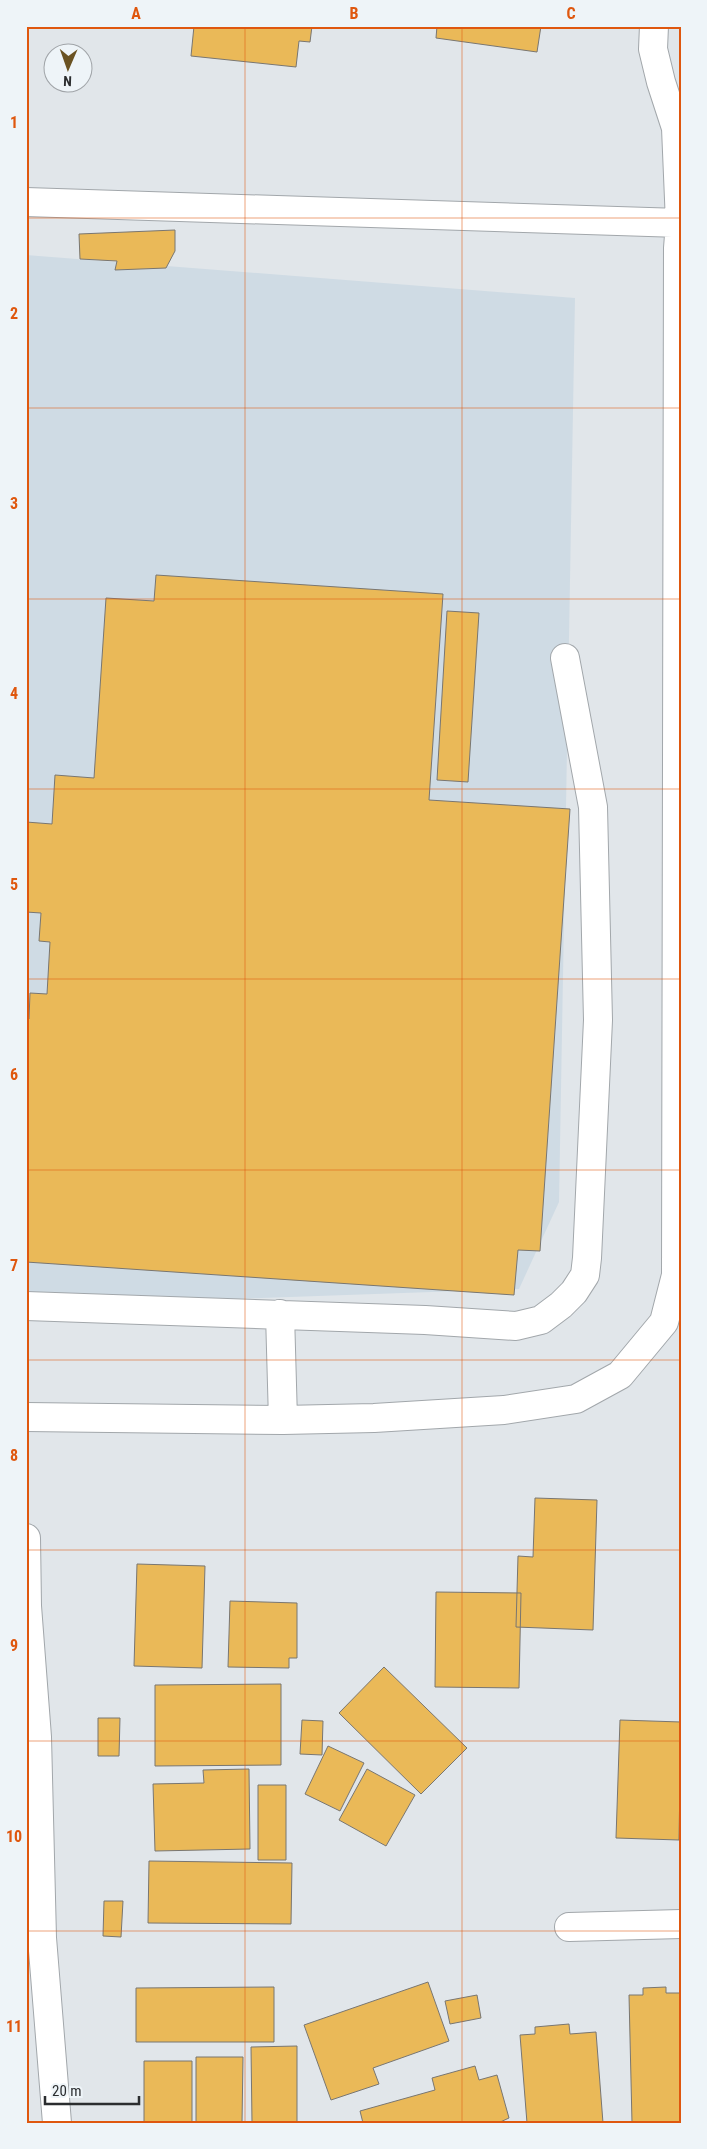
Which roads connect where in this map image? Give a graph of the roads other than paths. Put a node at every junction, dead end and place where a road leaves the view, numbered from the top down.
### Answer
1 (654, 26) edge
2 (678, 122) edge
3 (26, 202) edge
4 (679, 240) edge
5 (565, 658) dead end
6 (679, 724) edge
7 (26, 1306) edge
8 (280, 1314) junction
9 (26, 1417) edge
10 (282, 1420) junction
11 (26, 1538) edge
12 (681, 1924) edge
13 (569, 1927) dead end
14 (57, 2123) edge

1 - 2 street
2 - 4 street
3 - 4 street
4 - 6 street
5 - 8 street
6 - 10 street
7 - 8 street
8 - 10 street
9 - 10 street
11 - 14 street
12 - 13 street

